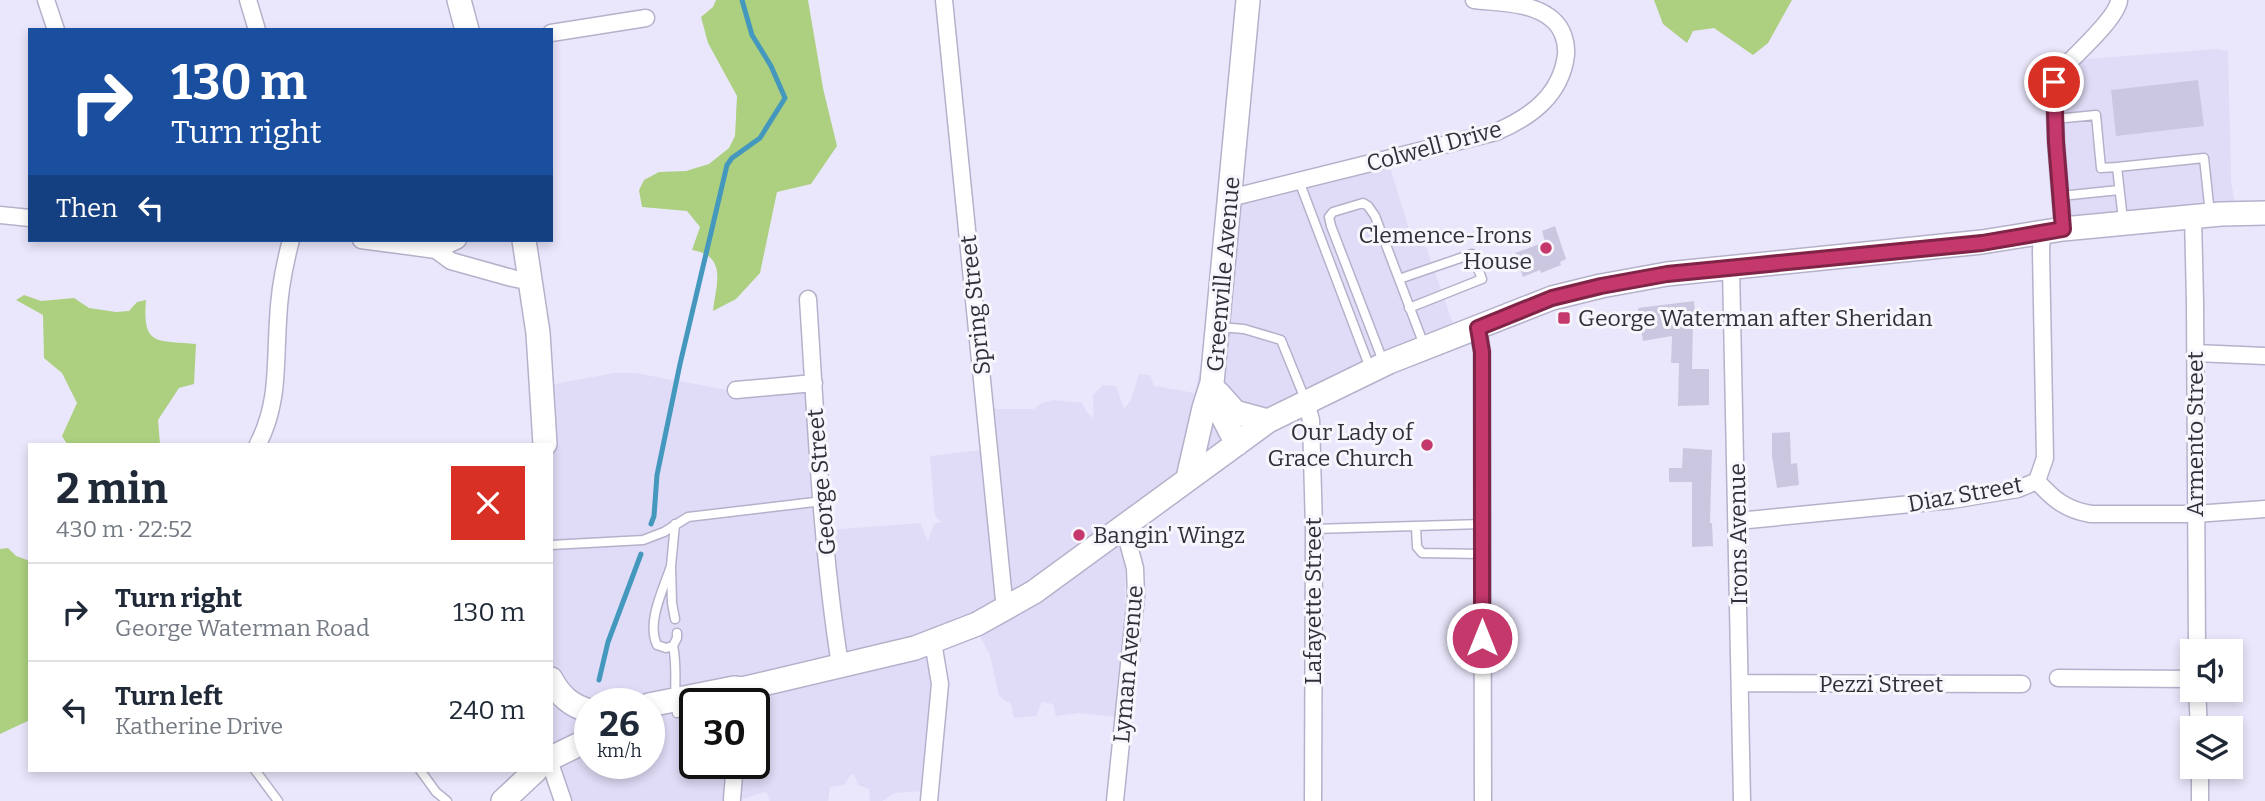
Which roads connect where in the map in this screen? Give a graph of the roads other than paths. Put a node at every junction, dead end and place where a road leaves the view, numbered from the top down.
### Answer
1 (46, 0) edge
2 (248, 0) edge
3 (459, 0) edge
4 (944, 0) edge
5 (1248, 0) edge
6 (1474, 0) edge
7 (2119, 0) edge
8 (646, 18) dead end
9 (54, 28) edge
10 (256, 28) edge
11 (466, 28) edge
12 (553, 33) edge
13 (2055, 119) junction
14 (2117, 167) junction
15 (1299, 181) junction
16 (2119, 190) junction
17 (2061, 196) junction
18 (1230, 198) junction
19 (2265, 213) edge
20 (0, 215) edge
21 (2201, 216) junction
22 (28, 218) edge
23 (2123, 223) junction
24 (2053, 230) junction
25 (291, 242) edge
26 (376, 242) edge
27 (454, 242) edge
28 (524, 242) edge
29 (436, 250) junction
30 (1731, 267) junction
31 (1399, 279) junction
32 (531, 282) junction
33 (808, 299) dead end
34 (1409, 308) junction
35 (1218, 327) junction
36 (1478, 328) junction
37 (1425, 348) junction
38 (2195, 353) junction
39 (2265, 356) edge
40 (1378, 368) junction
41 (814, 383) junction
42 (736, 390) dead end
43 (1214, 394) junction
44 (1306, 402) junction
45 (1268, 421) junction
46 (258, 443) edge
47 (545, 443) edge
48 (1237, 444) junction
49 (1188, 478) junction
50 (2037, 481) junction
51 (822, 501) junction
52 (2265, 509) edge
53 (2195, 514) junction
54 (1738, 522) junction
55 (675, 524) junction
56 (1482, 524) junction
57 (1416, 526) junction
58 (1124, 528) junction
59 (1314, 529) junction
60 (553, 545) edge
61 (1482, 554) junction
62 (671, 566) junction
63 (1005, 610) junction
64 (675, 619) dead end
65 (677, 633) dead end
66 (2197, 639) edge
67 (933, 642) junction
68 (673, 646) junction
69 (841, 666) junction
70 (2059, 678) dead end
71 (2180, 679) edge
72 (553, 683) edge
73 (1740, 683) junction
74 (2022, 684) dead end
75 (680, 688) edge
76 (768, 688) edge
77 (574, 704) edge
78 (574, 730) edge
79 (553, 739) edge
80 (574, 747) edge
81 (553, 757) edge
82 (256, 772) edge
83 (421, 772) edge
84 (534, 772) edge
85 (553, 772) edge
86 (734, 779) edge
87 (2200, 779) edge
88 (506, 781) edge
89 (732, 799) edge
90 (278, 801) edge
91 (447, 801) edge
92 (487, 801) edge
93 (563, 801) edge
94 (929, 801) edge
95 (1115, 801) edge
96 (1313, 801) edge
97 (1483, 801) edge
98 (1742, 801) edge
99 (2200, 801) edge

1 - 9 street
2 - 10 street
3 - 11 main road
4 - 63 street, Spring Street
5 - 18 main road, Greenville Avenue
6 - 15 street, Colwell Drive
7 - 13 street
8 - 12 street
13 - 14 lane
13 - 17 street
14 - 16 lane
14 - 21 lane
15 - 18 street, Colwell Drive
15 - 40 lane
16 - 17 lane
16 - 23 lane
17 - 24 street
18 - 35 main road, Greenville Avenue
19 - 21 main road
20 - 22 street
21 - 23 main road
21 - 38 street, Armento Street
23 - 24 main road
24 - 30 main road
24 - 50 street
25 - 46 street
26 - 29 street
27 - 29 street
28 - 32 main road
29 - 32 street
30 - 36 main road
30 - 54 street, Irons Avenue
31 - 34 lane
31 - 34 lane
31 - 40 lane
32 - 47 main road
33 - 41 street, George Street
34 - 37 lane
35 - 43 main road, Greenville Avenue
35 - 44 lane
36 - 37 main road
36 - 56 street
37 - 40 main road
38 - 39 street
38 - 53 street, Armento Street
40 - 44 main road
41 - 42 street
41 - 51 street, George Street
43 - 45 main road
43 - 48 main road, Greenville Avenue
43 - 49 main road
44 - 45 main road
44 - 59 street, Lafayette Street
45 - 48 main road
48 - 49 main road
49 - 58 main road
50 - 53 street, Diaz Street
50 - 54 street, Diaz Street
51 - 55 lane
51 - 69 street, George Street
52 - 53 street, Diaz Street
53 - 66 street, Armento Street
54 - 73 street, Irons Avenue
55 - 60 lane
55 - 62 lane
56 - 57 lane
56 - 61 street
57 - 59 lane
57 - 61 lane
58 - 63 main road
58 - 95 street, Lyman Avenue
59 - 96 street, Lafayette Street
61 - 97 street
62 - 64 lane
62 - 68 lane
63 - 67 main road
65 - 68 lane
67 - 69 main road
67 - 94 street
68 - 75 lane
69 - 76 main road
70 - 71 street
72 - 77 main road
73 - 74 street, Pezzi Street
73 - 98 street, Irons Avenue
78 - 79 main road
80 - 81 main road
82 - 90 lane
83 - 91 lane
84 - 88 main road
85 - 93 street
86 - 89 street
87 - 99 street
88 - 92 main road

